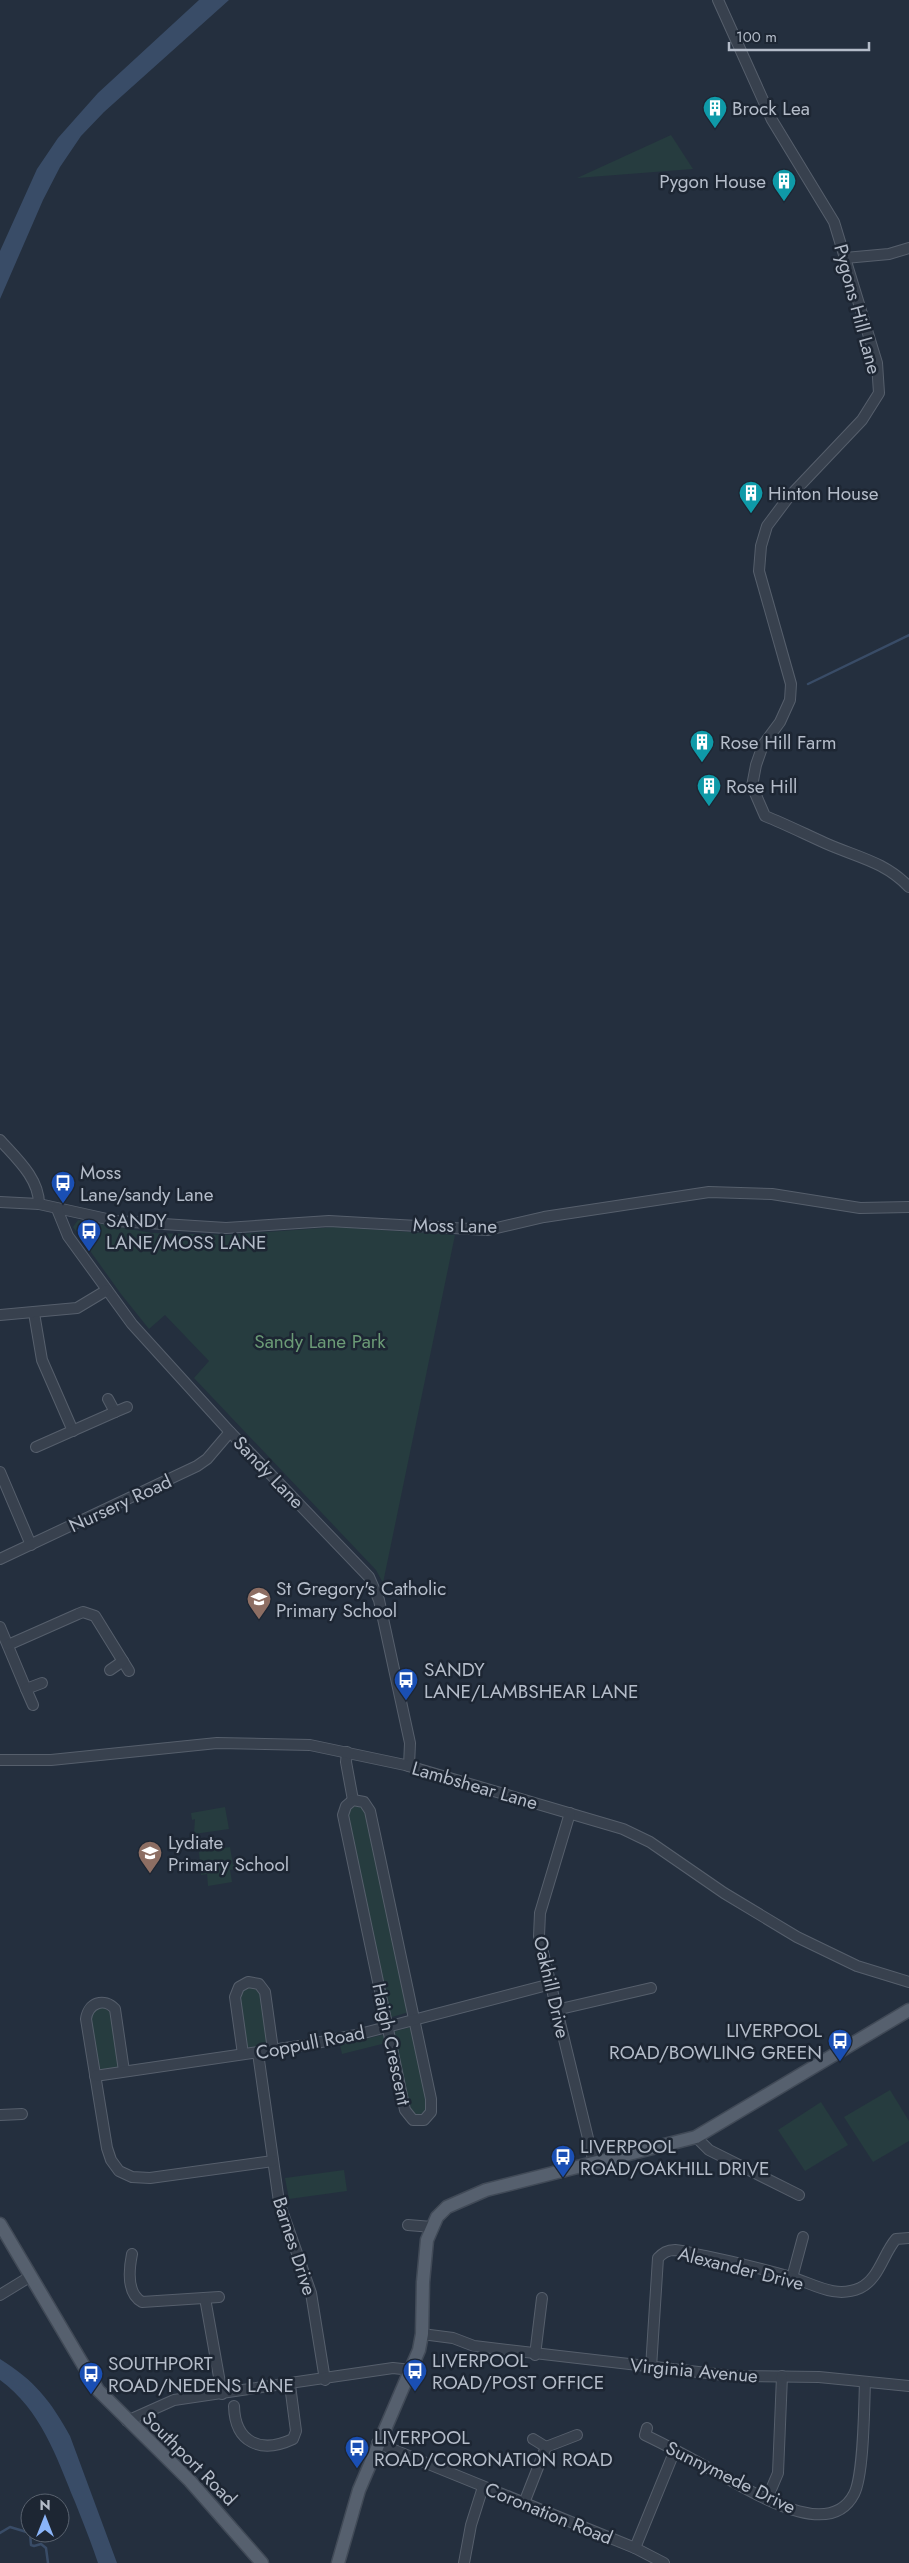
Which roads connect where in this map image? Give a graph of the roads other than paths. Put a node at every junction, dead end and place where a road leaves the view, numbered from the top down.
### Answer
1 (718, 0) edge
2 (909, 248) edge
3 (845, 258) junction
4 (909, 887) edge
5 (0, 1140) edge
6 (0, 1202) edge
7 (39, 1204) junction
8 (909, 1207) edge
9 (57, 1209) junction
10 (107, 1290) junction
11 (34, 1313) junction
12 (0, 1315) edge
13 (108, 1399) dead end
14 (128, 1407) dead end
15 (115, 1412) junction
16 (73, 1431) junction
17 (230, 1432) junction
18 (36, 1447) dead end
19 (0, 1472) edge
20 (31, 1545) junction
21 (0, 1559) edge
22 (0, 1627) edge
23 (8, 1645) junction
24 (123, 1661) junction
25 (110, 1670) dead end
26 (129, 1671) dead end
27 (42, 1683) dead end
28 (26, 1689) junction
29 (33, 1705) dead end
30 (347, 1752) junction
31 (0, 1760) edge
32 (409, 1766) junction
33 (353, 1800) junction
34 (570, 1813) junction
35 (909, 1982) edge
36 (551, 1984) junction
37 (651, 1988) dead end
38 (556, 2010) junction
39 (909, 2010) edge
40 (414, 2020) junction
41 (388, 2026) junction
42 (273, 2050) junction
43 (258, 2053) junction
44 (243, 2054) junction
45 (124, 2071) junction
46 (95, 2076) junction
47 (0, 2111) edge
48 (22, 2114) dead end
49 (696, 2137) junction
50 (273, 2161) junction
51 (594, 2163) junction
52 (799, 2195) dead end
53 (0, 2224) edge
54 (408, 2225) dead end
55 (432, 2227) junction
56 (803, 2237) dead end
57 (909, 2238) edge
58 (132, 2254) dead end
59 (31, 2276) junction
60 (792, 2278) junction
61 (0, 2295) edge
62 (219, 2297) dead end
63 (205, 2298) junction
64 (542, 2298) dead end
65 (422, 2334) junction
66 (535, 2355) junction
67 (651, 2368) junction
68 (411, 2370) junction
69 (782, 2376) junction
70 (325, 2380) junction
71 (865, 2382) junction
72 (290, 2385) junction
73 (909, 2386) edge
74 (222, 2394) junction
75 (234, 2406) dead end
76 (127, 2421) junction
77 (647, 2428) dead end
78 (577, 2435) dead end
79 (533, 2440) dead end
80 (377, 2443) junction
81 (546, 2447) junction
82 (675, 2450) junction
83 (483, 2487) junction
84 (767, 2499) junction
85 (524, 2503) junction
86 (635, 2548) junction
87 (262, 2563) edge
88 (338, 2563) edge
89 (464, 2563) edge
90 (664, 2563) edge

1 - 3 street, Pygons Hill Lane
2 - 3 street
3 - 4 street, Pygons Hill Lane
5 - 7 street
6 - 7 street, Moss Lane
7 - 9 street, Moss Lane
8 - 9 street, Moss Lane
9 - 10 street, Sandy Lane
10 - 11 street
10 - 17 street, Sandy Lane
11 - 12 street
11 - 16 street
13 - 15 street
14 - 15 street
15 - 16 street
16 - 18 street
17 - 20 street, Nursery Road
17 - 32 street, Sandy Lane
19 - 20 street
20 - 21 street, Nursery Road
22 - 23 street
23 - 24 street
23 - 28 street
24 - 25 street
24 - 26 street
27 - 28 street
28 - 29 street
30 - 31 street, Lambshear Lane
30 - 32 street, Lambshear Lane
30 - 33 street
32 - 34 street, Lambshear Lane
33 - 40 street, Haigh Crescent
33 - 41 street, Haigh Crescent
34 - 35 street, Lambshear Lane
34 - 36 street, Oakhill Drive
36 - 38 street, Oakhill Drive
36 - 40 street, Coppull Road
37 - 38 street
38 - 51 street, Oakhill Drive
39 - 49 main road
40 - 41 street, Coppull Road
40 - 41 street, Haigh Crescent
41 - 42 street, Coppull Road
42 - 43 street, Coppull Road
42 - 44 street
43 - 44 street, Coppull Road
43 - 50 street, Barnes Drive
44 - 45 street, Coppull Road
45 - 46 street, Coppull Road
45 - 46 street
46 - 50 street
47 - 48 street
49 - 51 main road
49 - 52 street
50 - 70 street, Barnes Drive
51 - 55 main road
53 - 59 main road, Southport Road
54 - 55 street
55 - 65 main road
56 - 60 street
57 - 60 street, Alexander Drive
58 - 63 street
59 - 61 street
59 - 76 main road, Southport Road
60 - 67 street, Alexander Drive
62 - 63 street
63 - 74 street
64 - 66 street
65 - 66 street, Virginia Avenue
65 - 68 main road
66 - 67 street, Virginia Avenue
67 - 69 street, Virginia Avenue
68 - 70 street
68 - 80 main road
69 - 71 street, Virginia Avenue
69 - 84 street
70 - 72 street
71 - 73 street, Virginia Avenue
71 - 84 street, Sunnymede Drive
72 - 74 street
72 - 75 street
74 - 76 street
76 - 87 main road, Southport Road
77 - 82 street, Sunnymede Drive
78 - 81 street
79 - 81 street
80 - 83 street, Coronation Road
80 - 88 main road
81 - 85 street
82 - 84 street, Sunnymede Drive
82 - 86 street
83 - 85 street, Coronation Road
83 - 89 street
85 - 86 street, Coronation Road
86 - 90 street, Coronation Road

